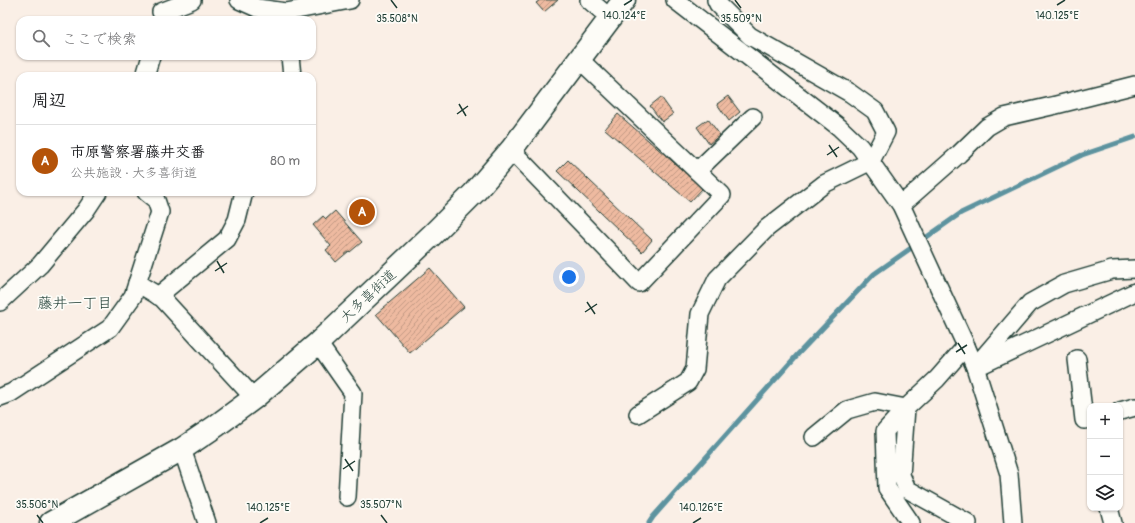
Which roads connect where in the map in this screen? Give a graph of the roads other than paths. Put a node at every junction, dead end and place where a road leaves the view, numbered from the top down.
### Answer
1 (192, 0) edge
2 (239, 0) edge
3 (350, 0) edge
4 (589, 0) edge
5 (624, 0) edge
6 (674, 0) edge
7 (716, 0) edge
8 (160, 11) edge
9 (286, 16) edge
10 (610, 18) junction
11 (579, 58) junction
12 (150, 60) edge
13 (290, 60) edge
14 (146, 72) edge
15 (292, 72) edge
16 (1135, 85) edge
17 (753, 117) dead end
18 (511, 150) junction
19 (871, 161) junction
20 (697, 170) junction
21 (95, 196) edge
22 (151, 196) edge
23 (243, 196) edge
24 (901, 205) junction
25 (1135, 269) edge
26 (137, 283) junction
27 (1135, 292) edge
28 (158, 296) junction
29 (0, 302) edge
30 (318, 343) junction
31 (966, 346) junction
32 (1077, 358) dead end
33 (975, 367) junction
34 (0, 397) edge
35 (254, 398) junction
36 (906, 408) junction
37 (1135, 408) edge
38 (1123, 410) edge
39 (638, 414) dead end
40 (1087, 420) edge
41 (814, 437) dead end
42 (182, 449) junction
43 (347, 497) dead end
44 (1110, 511) edge
45 (51, 523) edge
46 (207, 523) edge
47 (911, 523) edge
48 (968, 523) edge
49 (1013, 523) edge
50 (1113, 523) edge

1 - 8 street
2 - 9 street
3 - 9 street
4 - 10 street
5 - 10 highway, 大多喜街道
6 - 19 street
7 - 19 street
10 - 11 highway, 大多喜街道
11 - 18 highway, 大多喜街道
11 - 20 street
12 - 14 street
13 - 15 street
16 - 24 street
17 - 20 street
18 - 20 street
18 - 30 highway, 大多喜街道
19 - 24 street
19 - 39 street
21 - 29 street
22 - 26 street
23 - 28 street
24 - 31 street
25 - 33 street
26 - 28 street
26 - 34 street
27 - 33 street
28 - 35 street
30 - 35 highway, 大多喜街道
30 - 43 street
31 - 33 street
31 - 36 street
32 - 40 street
33 - 49 street
35 - 42 highway, 大多喜街道
36 - 41 street
36 - 47 street
36 - 48 street
37 - 38 street
42 - 45 highway, 大多喜街道
42 - 46 street
44 - 50 street

